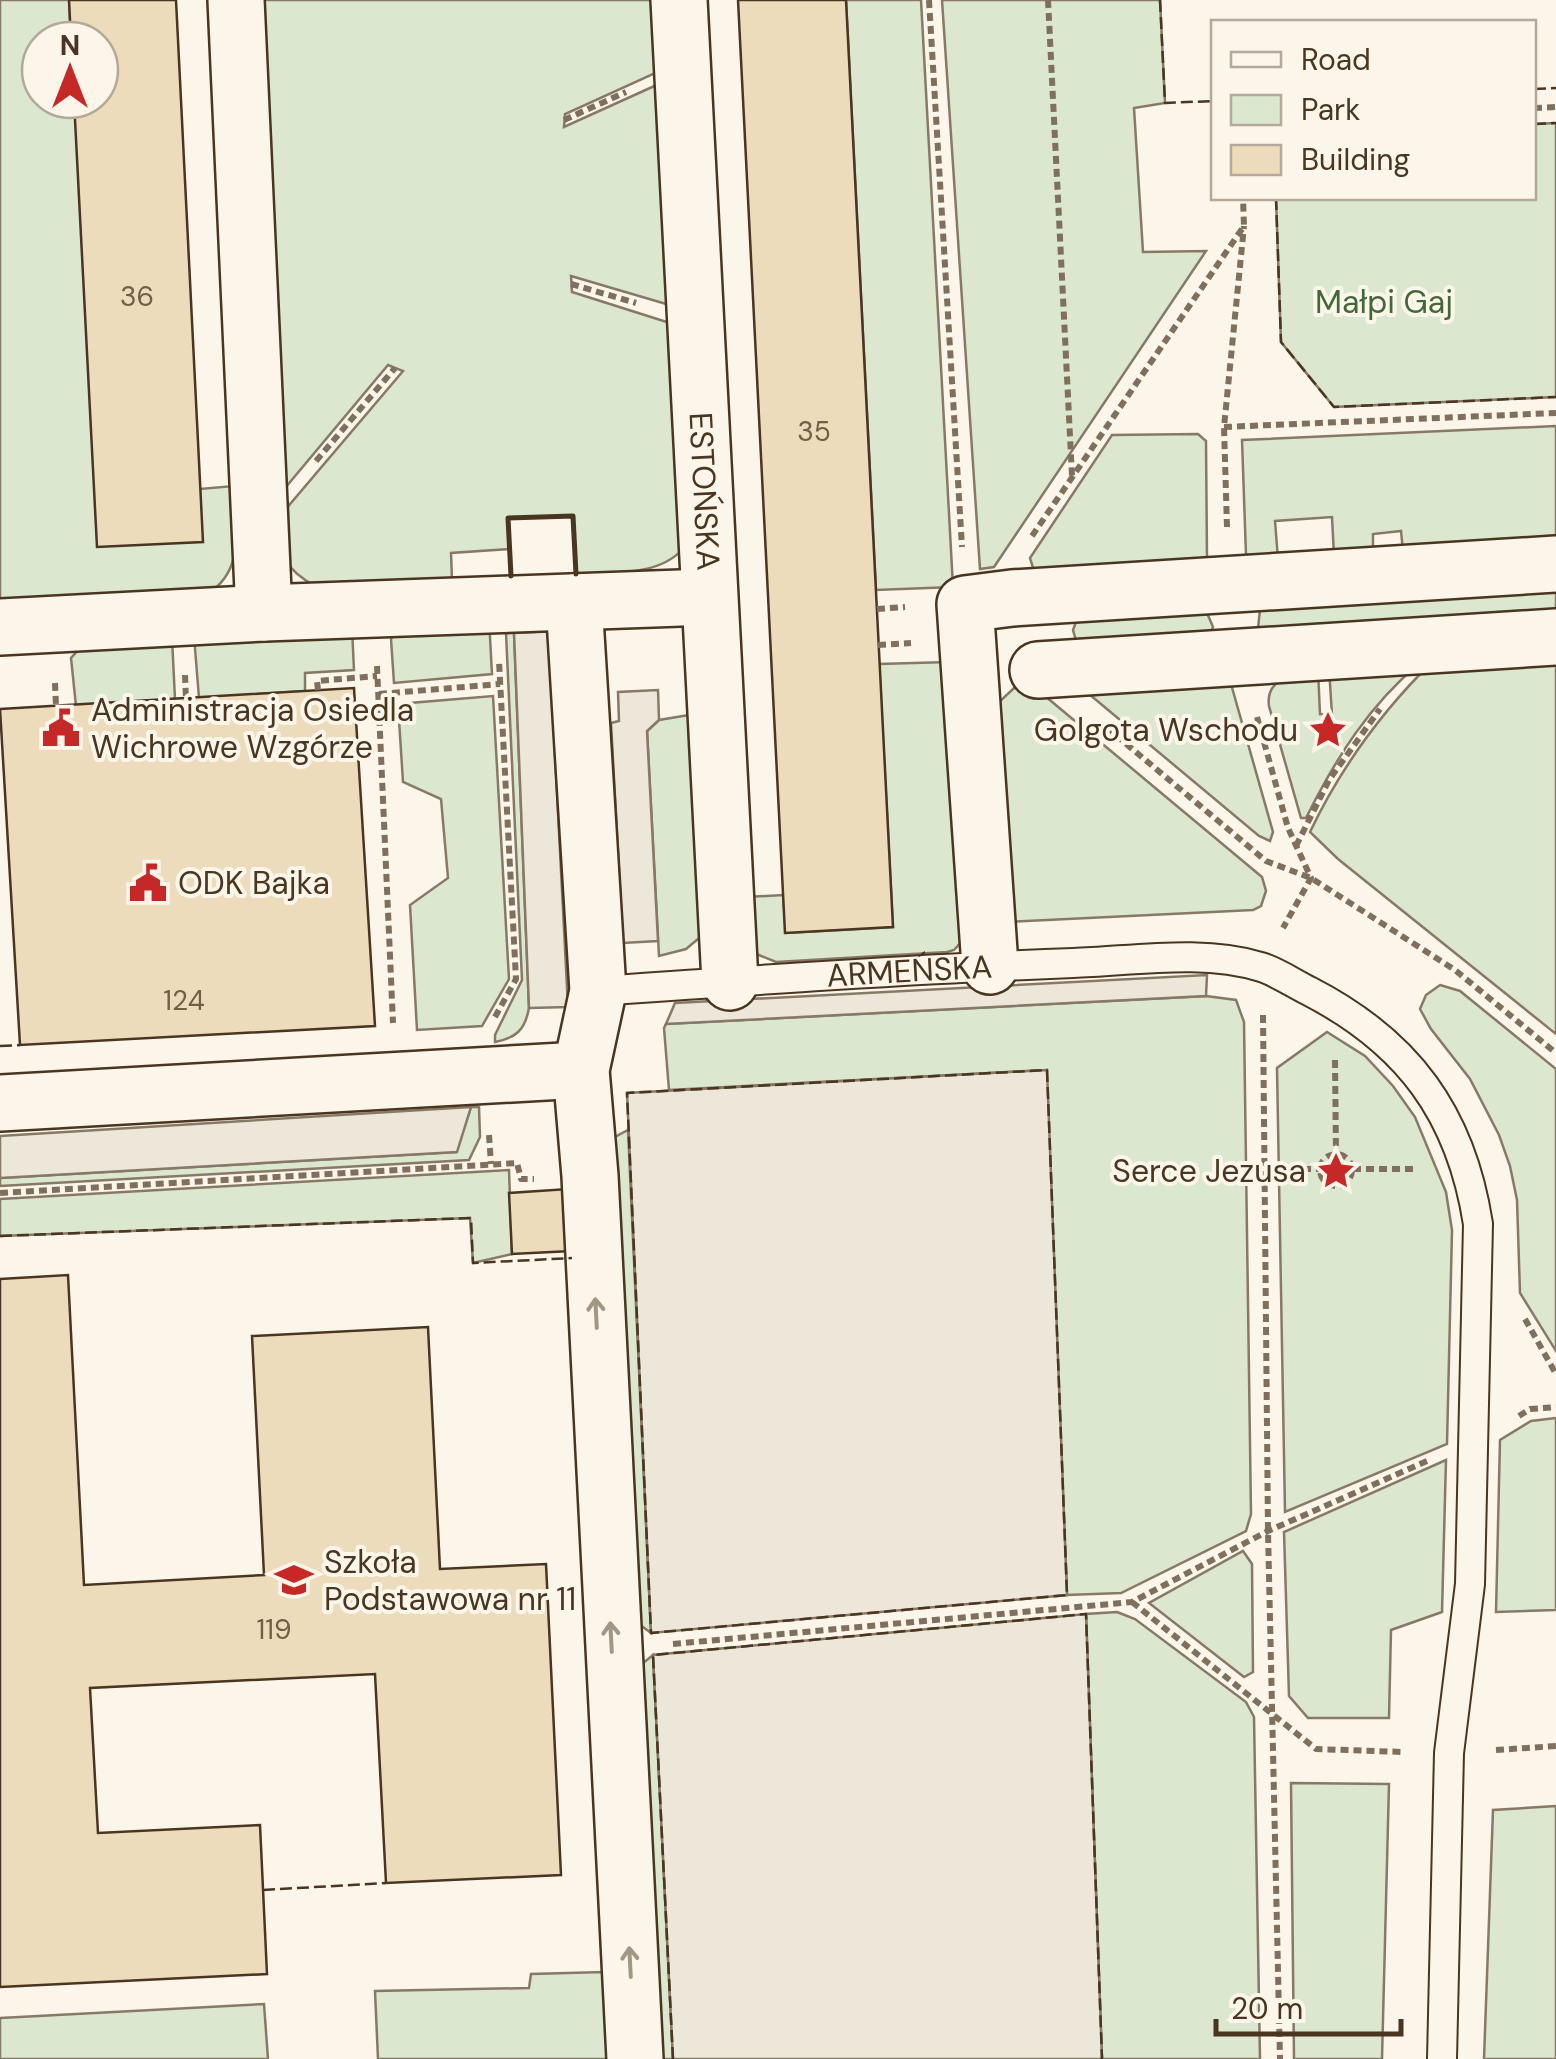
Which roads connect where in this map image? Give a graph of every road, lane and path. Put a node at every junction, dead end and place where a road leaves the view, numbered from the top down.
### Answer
1 (236, 0) edge
2 (679, 0) edge
3 (929, 0) edge
4 (1048, 0) edge
5 (1243, 200) edge
6 (396, 368) dead end
7 (1556, 413) edge
8 (1224, 427) dead end
9 (1072, 477) junction
10 (260, 527) junction
11 (1556, 564) edge
12 (708, 597) junction
13 (989, 601) junction
14 (574, 602) junction
15 (496, 604) junction
16 (373, 610) junction
17 (264, 613) junction
18 (0, 627) edge
19 (1556, 637) edge
20 (1444, 644) junction
21 (1038, 670) joint
22 (377, 676) junction
23 (500, 684) junction
24 (318, 690) dead end
25 (379, 694) junction
26 (1296, 846) dead end
27 (1311, 878) junction
28 (990, 966) junction
29 (1262, 967) junction
30 (730, 982) junction
31 (598, 991) junction
32 (1334, 1004) junction
33 (492, 1022) dead end
34 (394, 1041) dead end
35 (1556, 1053) edge
36 (581, 1070) junction
37 (0, 1103) edge
38 (628, 1108) dead end
39 (1336, 1154) junction
40 (1264, 1169) junction
41 (1320, 1169) junction
42 (1352, 1169) junction
43 (1466, 1169) junction
44 (590, 1176) junction
45 (0, 1193) edge
46 (1520, 1312) dead end
47 (1556, 1374) edge
48 (1474, 1440) junction
49 (1268, 1531) junction
50 (1132, 1602) junction
51 (612, 1649) junction
52 (1272, 1714) junction
53 (1556, 1746) edge
54 (1449, 1754) junction
55 (635, 2059) edge
56 (1280, 2059) edge
57 (1442, 2059) edge

1 - 10 street
2 - 12 street, ESTOŃSKA
3 - 13 path
4 - 9 path
5 - 9 path
6 - 10 path
7 - 8 path
9 - 13 path
10 - 17 street
11 - 13 street
12 - 14 street
12 - 30 street, ESTOŃSKA
13 - 28 street, ARMEŃSKA
14 - 15 street
14 - 31 street
15 - 16 street
15 - 23 path
16 - 17 street
16 - 22 path
17 - 18 street
19 - 20 street
20 - 21 street
20 - 26 path
21 - 27 path
22 - 24 path
22 - 25 path
23 - 25 path
23 - 33 path
25 - 34 path
27 - 29 path
27 - 35 path
28 - 29 lane
28 - 30 lane, ARMEŃSKA
29 - 32 lane
29 - 40 path
30 - 31 lane, ARMEŃSKA
31 - 36 street
32 - 39 path
32 - 43 lane
36 - 37 street
36 - 38 street
36 - 44 street
39 - 41 path
39 - 42 path
40 - 41 path
40 - 49 path
41 - 42 path
42 - 43 path
43 - 48 lane
44 - 45 path
51 -> 44 street
46 - 47 path
48 - 49 path
48 - 54 lane
49 - 50 path
49 - 52 path
50 - 51 path
50 - 52 path
55 -> 51 street
52 - 54 path
52 - 56 path
53 - 54 path
54 - 57 lane

